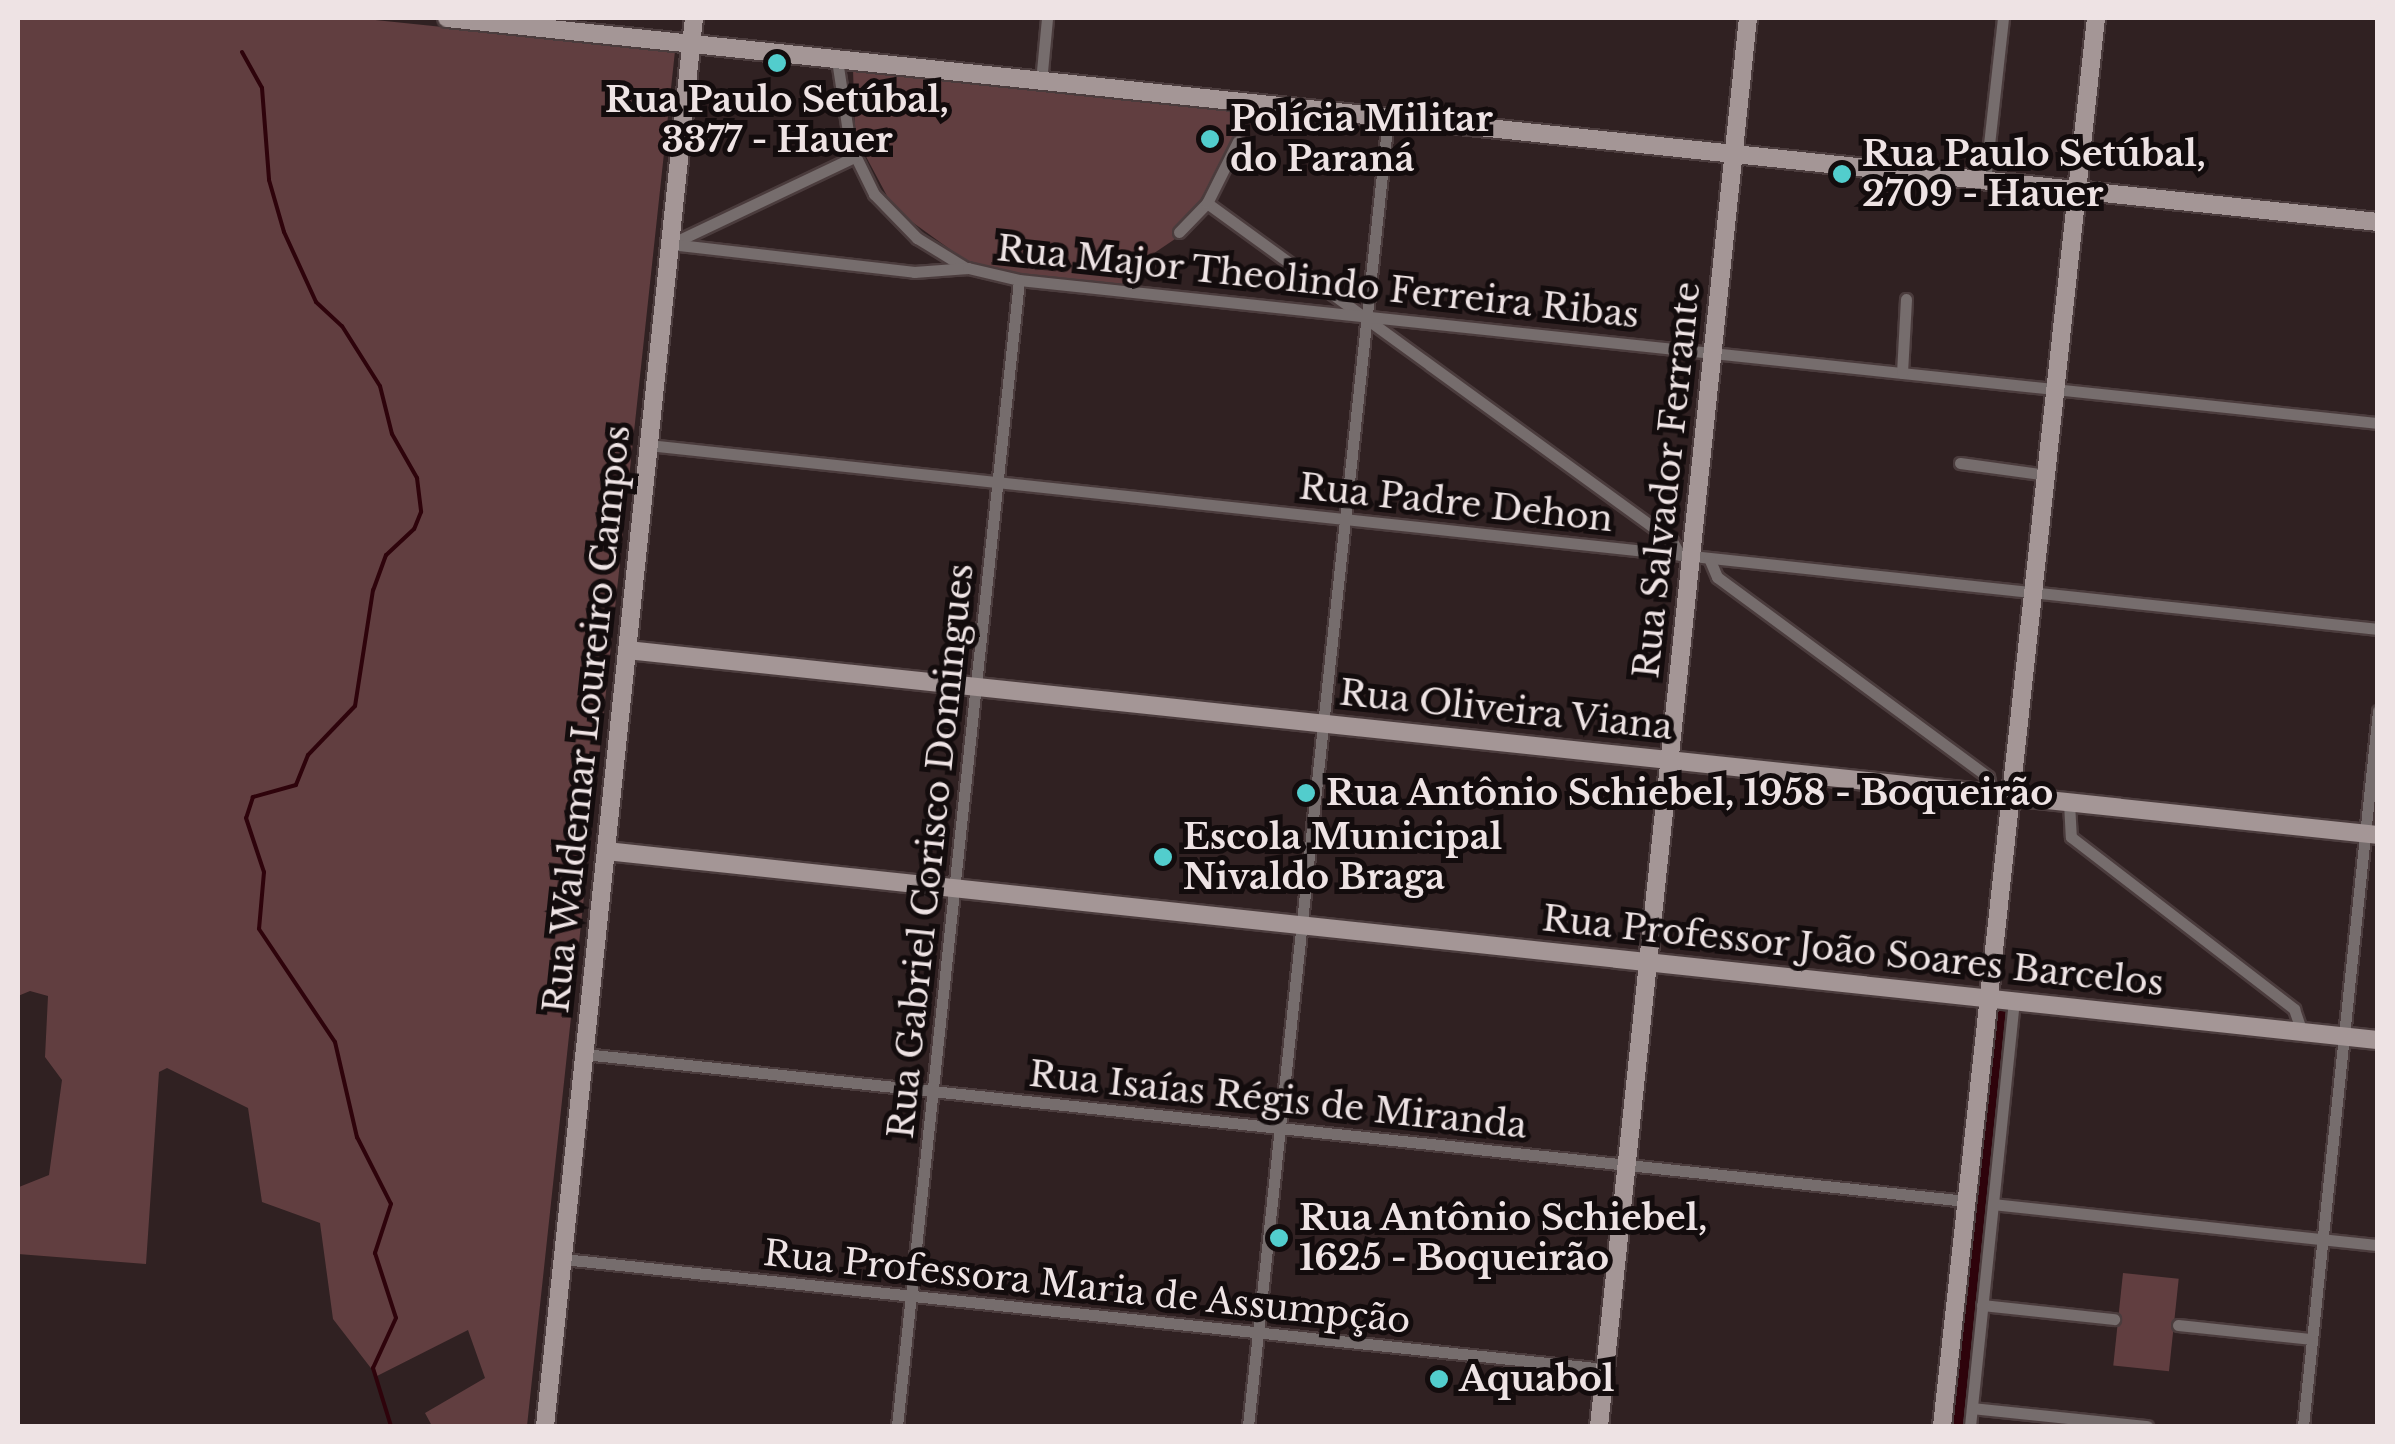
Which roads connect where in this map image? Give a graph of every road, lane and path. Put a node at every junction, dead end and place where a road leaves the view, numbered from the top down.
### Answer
1 (446, 18) edge
2 (694, 18) edge
3 (1048, 18) edge
4 (1748, 18) edge
5 (2004, 18) edge
6 (2096, 18) edge
7 (691, 44) junction
8 (837, 60) junction
9 (1040, 82) junction
10 (1388, 118) junction
11 (1238, 141) dead end
12 (1734, 155) junction
13 (854, 157) junction
14 (1985, 181) junction
15 (2078, 191) junction
16 (1207, 202) junction
17 (2378, 222) edge
18 (1180, 232) dead end
19 (670, 244) junction
20 (968, 268) junction
21 (1020, 280) junction
22 (1906, 299) dead end
23 (1367, 317) junction
24 (1713, 353) junction
25 (1902, 373) junction
26 (2057, 390) junction
27 (2378, 423) edge
28 (648, 446) junction
29 (1960, 463) dead end
30 (2048, 475) junction
31 (998, 482) junction
32 (1346, 519) junction
33 (1693, 556) junction
34 (2036, 592) junction
35 (2378, 628) edge
36 (627, 650) junction
37 (976, 687) junction
38 (2378, 711) edge
39 (1324, 724) junction
40 (1670, 760) junction
41 (1992, 794) junction
42 (2014, 796) junction
43 (2069, 802) junction
44 (2371, 834) edge
45 (606, 851) junction
46 (954, 888) junction
47 (1302, 926) junction
48 (1649, 962) junction
49 (1988, 999) junction
50 (2014, 1002) junction
51 (2302, 1032) junction
52 (2344, 1036) junction
53 (2378, 1040) edge
54 (584, 1054) junction
55 (932, 1091) junction
56 (1280, 1128) junction
57 (1627, 1165) junction
58 (1966, 1201) junction
59 (1993, 1204) junction
60 (2322, 1239) junction
61 (2378, 1245) edge
62 (563, 1259) junction
63 (911, 1296) junction
64 (1982, 1305) junction
65 (2114, 1319) dead end
66 (2178, 1325) dead end
67 (1258, 1332) junction
68 (2312, 1339) junction
69 (1605, 1369) junction
70 (1972, 1408) junction
71 (545, 1426) edge
72 (896, 1426) edge
73 (1248, 1426) edge
74 (1599, 1426) edge
75 (1942, 1426) edge
76 (1970, 1426) edge
77 (2147, 1426) edge
78 (2302, 1426) edge

1 - 7 main road
2 - 7 main road, Rua Waldemar Loureiro Campos
3 - 9 street
4 - 12 main road, Rua Salvador Ferrante
5 - 14 street
6 - 15 main road
7 - 8 main road
7 - 19 main road, Rua Waldemar Loureiro Campos
8 - 9 main road
8 - 13 street
9 - 10 main road
10 - 12 main road
10 - 23 street
11 - 16 street
12 - 14 main road
12 - 24 main road, Rua Salvador Ferrante
13 - 19 street
13 - 20 street
14 - 15 main road
15 - 17 main road
15 - 26 main road
16 - 18 street
16 - 23 street
19 - 20 street, Rua Major Theolindo Ferreira Ribas
19 - 28 main road, Rua Waldemar Loureiro Campos
20 - 21 street, Rua Major Theolindo Ferreira Ribas
21 - 23 street, Rua Major Theolindo Ferreira Ribas
21 - 31 street, Rua Gabriel Corisco Domingues
22 - 25 street
23 - 24 street, Rua Major Theolindo Ferreira Ribas
23 - 32 street
23 - 33 street
24 - 25 street, Rua Major Theolindo Ferreira Ribas
24 - 33 main road, Rua Salvador Ferrante
25 - 26 street, Rua Major Theolindo Ferreira Ribas
26 - 27 street, Rua Major Theolindo Ferreira Ribas
26 - 30 main road
28 - 31 street, Rua Padre Dehon
28 - 36 main road, Rua Waldemar Loureiro Campos
29 - 30 street
30 - 34 main road
31 - 32 street, Rua Padre Dehon
31 - 37 street, Rua Gabriel Corisco Domingues
32 - 33 street, Rua Padre Dehon
32 - 39 street
33 - 34 street, Rua Padre Dehon
33 - 40 main road, Rua Salvador Ferrante
33 - 41 street
34 - 35 street, Rua Padre Dehon
34 - 42 main road
36 - 37 main road, Rua Oliveira Viana
36 - 45 main road, Rua Waldemar Loureiro Campos
37 - 39 main road, Rua Oliveira Viana
37 - 46 street, Rua Gabriel Corisco Domingues
38 - 44 street
39 - 40 main road, Rua Oliveira Viana
39 - 47 street
40 - 41 main road, Rua Oliveira Viana
40 - 48 main road, Rua Salvador Ferrante
41 - 42 main road, Rua Oliveira Viana
42 - 43 main road, Rua Oliveira Viana
42 - 49 main road
43 - 44 main road, Rua Oliveira Viana
43 - 51 street
44 - 52 street
45 - 46 main road, Rua Professor João Soares Barcelos
45 - 54 main road, Rua Waldemar Loureiro Campos
46 - 47 main road, Rua Professor João Soares Barcelos
46 - 55 street, Rua Gabriel Corisco Domingues
47 - 48 main road, Rua Professor João Soares Barcelos
47 - 56 street
48 - 49 main road, Rua Professor João Soares Barcelos
48 - 57 main road, Rua Salvador Ferrante
49 - 50 main road, Rua Professor João Soares Barcelos
49 - 58 main road
50 - 51 main road, Rua Professor João Soares Barcelos
50 - 59 street
51 - 52 main road, Rua Professor João Soares Barcelos
52 - 53 main road, Rua Professor João Soares Barcelos
52 - 60 street
54 - 55 street, Rua Isaías Régis de Miranda
54 - 62 main road, Rua Waldemar Loureiro Campos
55 - 56 street, Rua Isaías Régis de Miranda
55 - 63 street, Rua Gabriel Corisco Domingues
56 - 57 street, Rua Isaías Régis de Miranda
56 - 67 street
57 - 58 street, Rua Isaías Régis de Miranda
57 - 69 main road, Rua Salvador Ferrante
58 - 75 main road
59 - 60 street
59 - 64 street
60 - 61 street
60 - 68 street
62 - 63 street, Rua Professora Maria de Assumpção
62 - 71 main road, Rua Waldemar Loureiro Campos
63 - 67 street, Rua Professora Maria de Assumpção
63 - 72 street, Rua Gabriel Corisco Domingues
64 - 65 street
64 - 70 street
66 - 68 street
67 - 69 street, Rua Professora Maria de Assumpção
67 - 73 street
68 - 78 street
69 - 74 main road, Rua Salvador Ferrante
70 - 76 street
70 - 77 street

